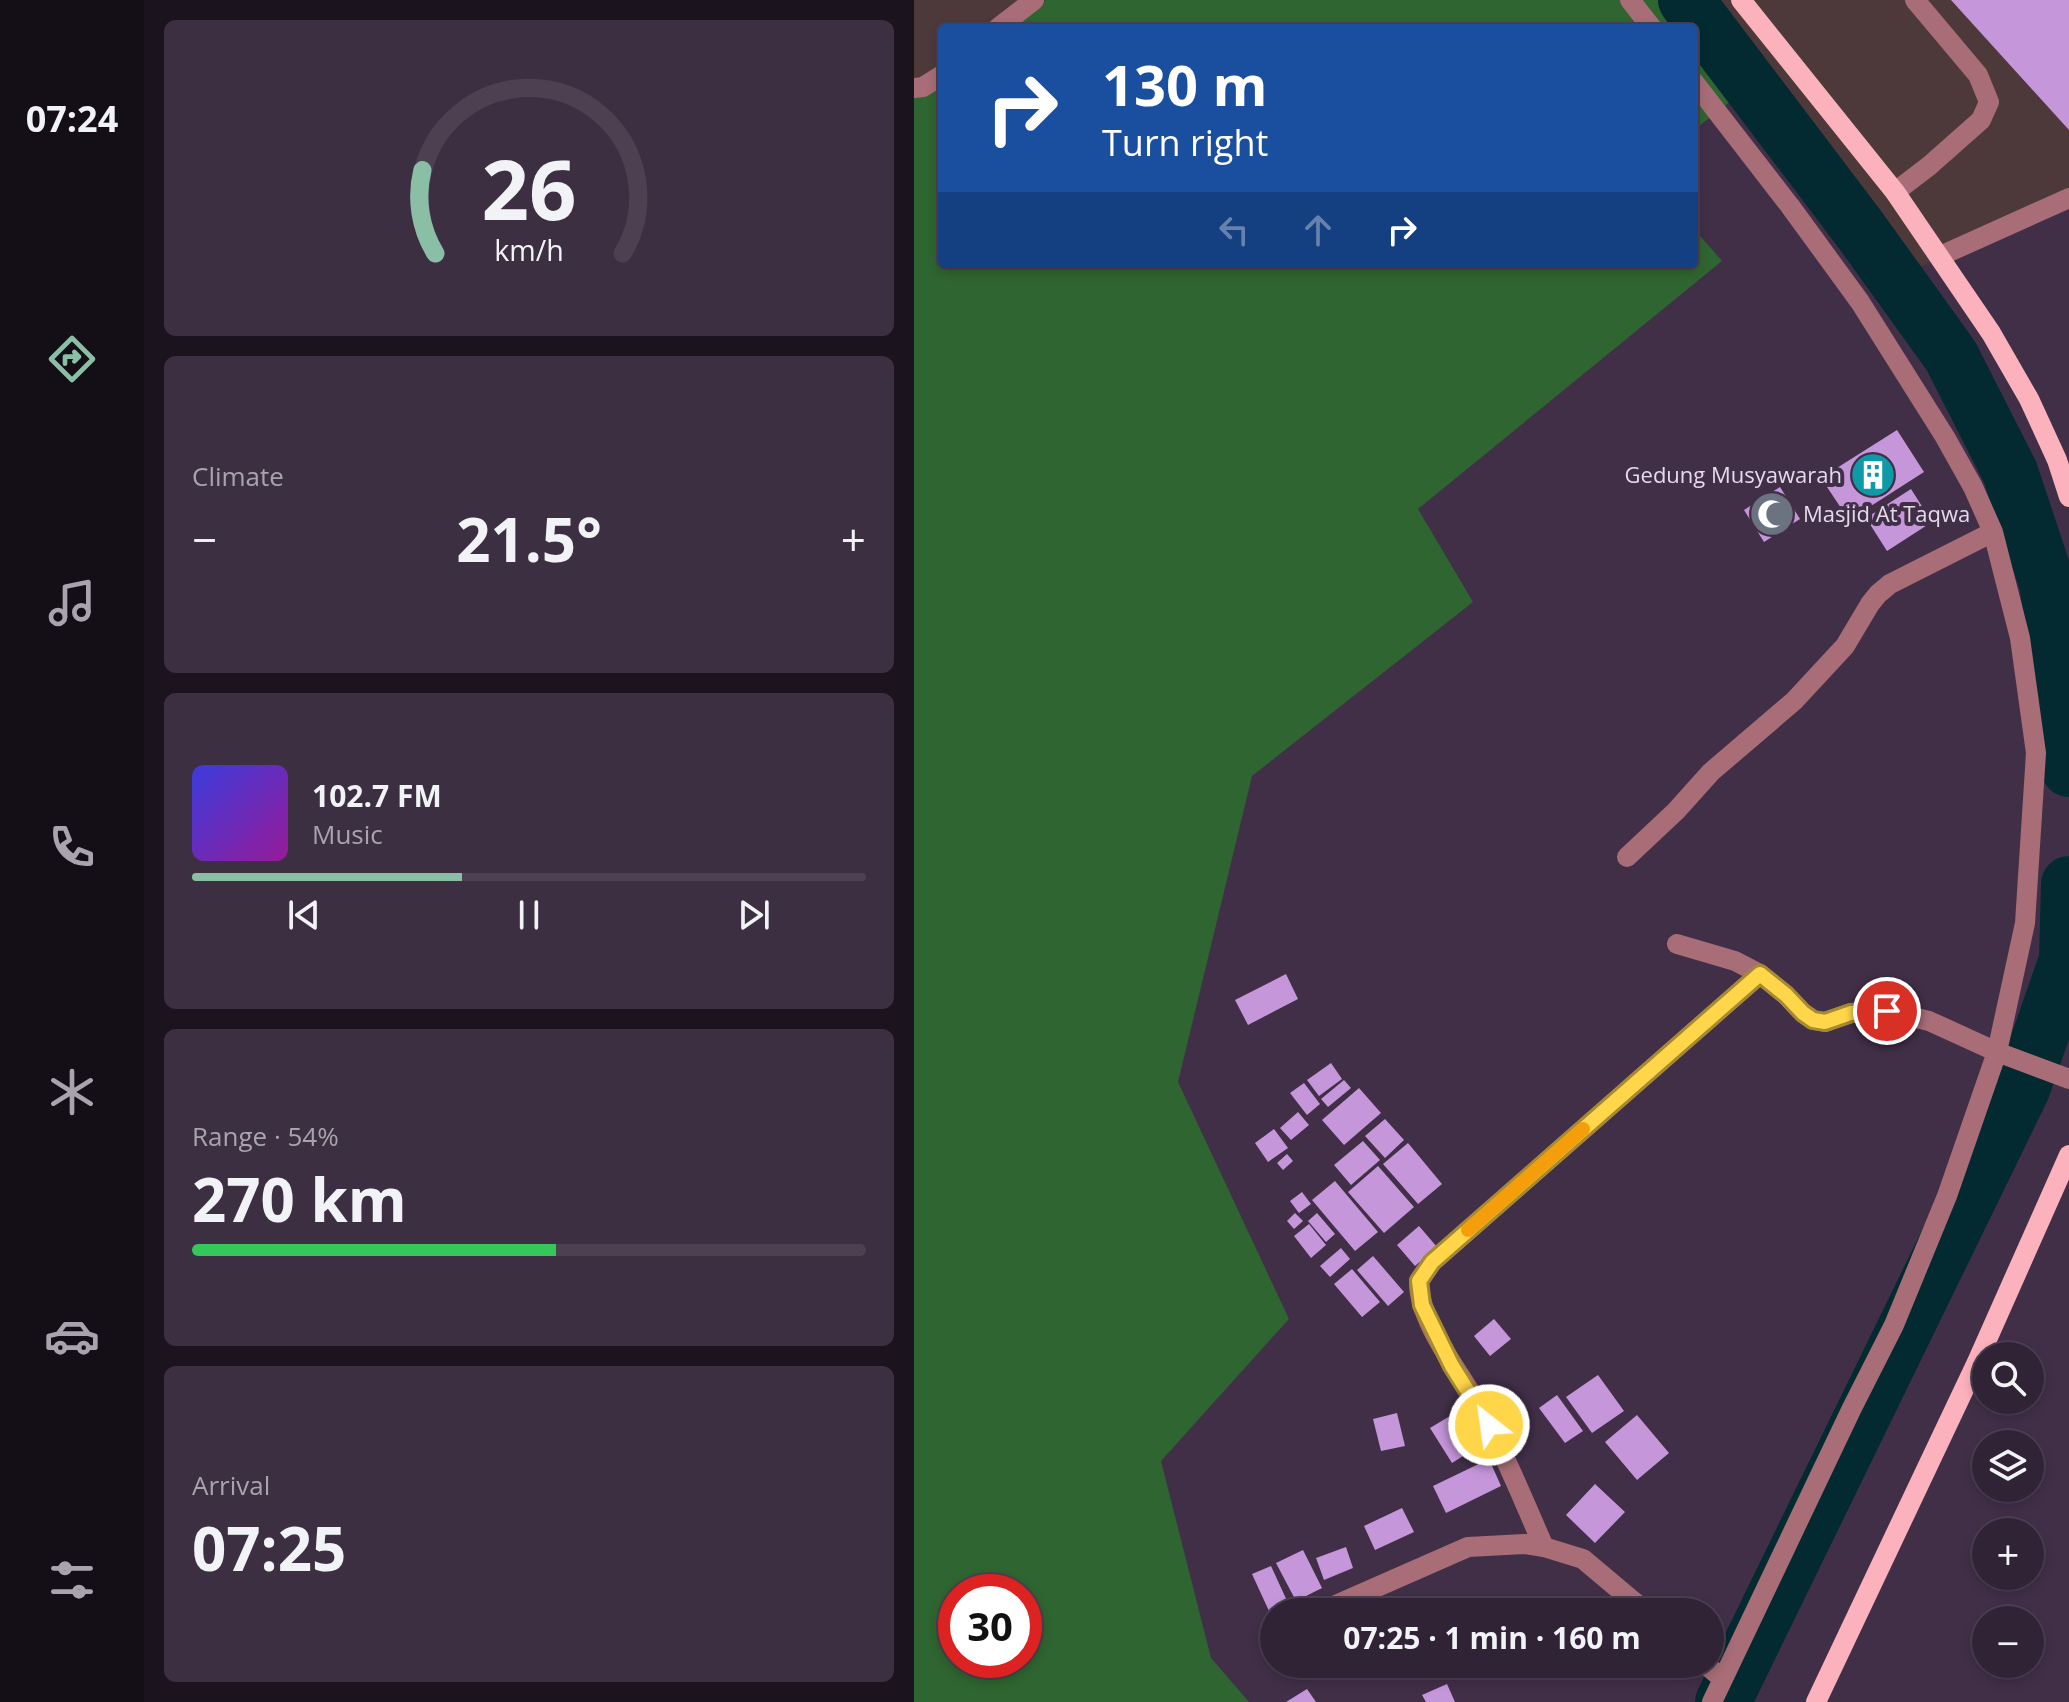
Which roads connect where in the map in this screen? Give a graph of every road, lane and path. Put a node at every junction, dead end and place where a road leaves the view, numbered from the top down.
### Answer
1 (1034, 0) edge
2 (1630, 0) edge
3 (1741, 0) edge
4 (1915, 0) edge
5 (1003, 24) edge
6 (1649, 24) edge
7 (938, 78) edge
8 (1698, 87) edge
9 (914, 88) edge
10 (1895, 192) junction
11 (2069, 198) edge
12 (1940, 256) junction
13 (2063, 455) edge
14 (2069, 497) edge
15 (1993, 532) junction
16 (1627, 857) dead end
17 (1677, 944) dead end
18 (1760, 974) junction
19 (1997, 1052) junction
20 (2065, 1077) edge
21 (2069, 1155) edge
22 (1544, 1547) junction
23 (1352, 1598) edge
24 (1629, 1598) edge
25 (1723, 1679) joint
26 (1712, 1702) edge
27 (1816, 1702) edge

1 - 5 street
2 - 6 street
3 - 10 main road
4 - 10 street
7 - 9 street
8 - 15 street
10 - 12 main road
11 - 12 street
12 - 13 main road
13 - 14 main road
15 - 16 street
15 - 19 street
17 - 18 street
18 - 19 street
18 - 22 street
19 - 20 street
19 - 25 street
21 - 27 main road
22 - 23 street
22 - 24 street
25 - 26 street

